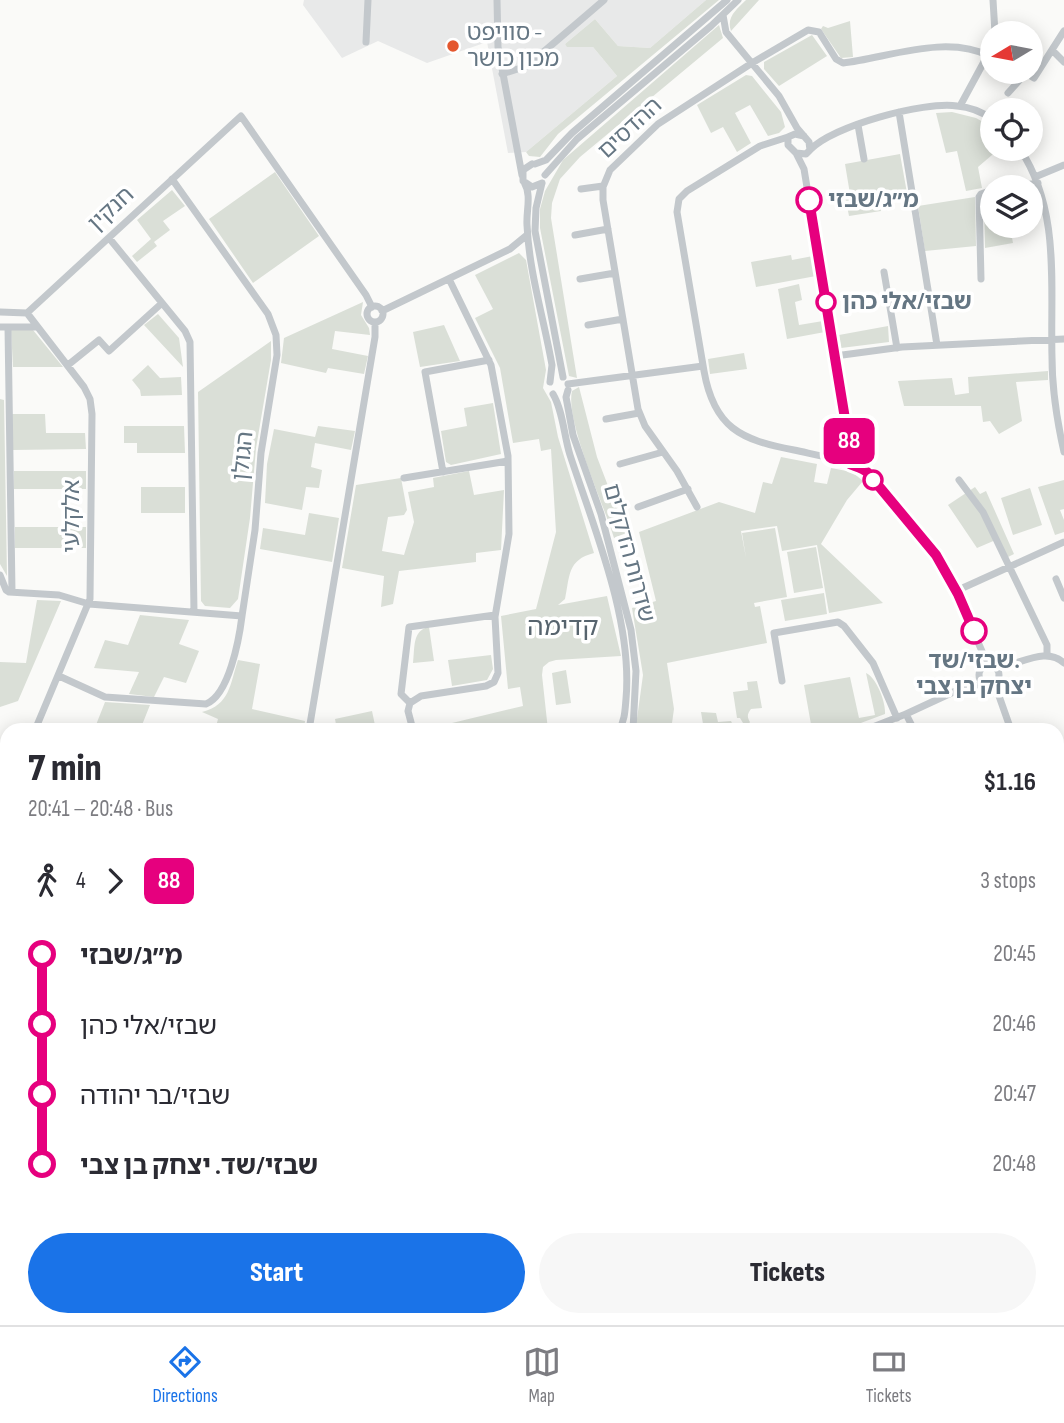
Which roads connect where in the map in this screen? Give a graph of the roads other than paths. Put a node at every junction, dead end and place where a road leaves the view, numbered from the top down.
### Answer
1 (369, 0) edge
2 (497, 0) edge
3 (604, 0) edge
4 (727, 0) edge
5 (738, 0) edge
6 (994, 2) edge
7 (723, 15) junction
8 (995, 21) edge
9 (1064, 32) edge
10 (366, 42) dead end
11 (1052, 50) junction
12 (980, 53) edge
13 (1064, 62) edge
14 (752, 63) junction
15 (980, 72) edge
16 (502, 74) junction
17 (1008, 93) dead end
18 (960, 106) junction
19 (899, 112) junction
20 (980, 113) edge
21 (791, 117) junction
22 (858, 125) junction
23 (788, 137) junction
24 (805, 137) junction
25 (824, 139) junction
26 (770, 143) junction
27 (516, 149) junction
28 (793, 150) junction
29 (810, 151) junction
30 (864, 159) dead end
31 (533, 164) junction
32 (1064, 165) edge
33 (804, 169) junction
34 (1043, 177) edge
35 (172, 179) junction
36 (523, 179) junction
37 (544, 179) junction
38 (603, 186) junction
39 (581, 189) dead end
40 (980, 196) edge
41 (1043, 202) edge
42 (608, 229) junction
43 (527, 235) junction
44 (575, 235) dead end
45 (108, 238) junction
46 (980, 238) edge
47 (980, 238) edge
48 (510, 249) junction
49 (531, 255) junction
50 (884, 272) dead end
51 (615, 273) junction
52 (449, 279) junction
53 (580, 279) dead end
54 (981, 279) dead end
55 (162, 303) junction
56 (372, 307) junction
57 (0, 312) edge
58 (382, 312) junction
59 (27, 313) junction
60 (623, 319) junction
61 (375, 322) junction
62 (589, 325) dead end
63 (4, 327) edge
64 (36, 327) junction
65 (1052, 340) junction
66 (1064, 340) edge
67 (937, 345) junction
68 (897, 348) junction
69 (835, 356) junction
70 (489, 360) junction
71 (68, 365) junction
72 (703, 366) junction
73 (632, 374) junction
74 (550, 382) junction
75 (566, 384) junction
76 (553, 394) junction
77 (4, 395) edge
78 (639, 413) junction
79 (606, 419) dead end
80 (850, 449) junction
81 (663, 452) junction
82 (1064, 452) edge
83 (858, 457) junction
84 (843, 458) junction
85 (508, 461) junction
86 (620, 464) dead end
87 (850, 464) junction
88 (443, 472) junction
89 (867, 472) junction
90 (404, 478) dead end
91 (958, 480) dead end
92 (688, 489) junction
93 (638, 507) dead end
94 (697, 507) dead end
95 (1064, 542) edge
96 (1010, 566) junction
97 (0, 575) edge
98 (1056, 579) dead end
99 (956, 590) junction
100 (12, 592) junction
101 (1064, 598) edge
102 (89, 604) junction
103 (194, 612) junction
104 (495, 615) junction
105 (243, 616) junction
106 (981, 647) junction
107 (1047, 655) junction
108 (1064, 663) edge
109 (1015, 665) junction
110 (993, 666) junction
111 (980, 672) junction
112 (59, 676) junction
113 (998, 680) junction
114 (782, 681) dead end
115 (986, 685) junction
116 (960, 689) junction
117 (999, 697) junction
118 (410, 702) junction
119 (906, 714) junction
120 (897, 718) junction
121 (38, 723) edge
122 (310, 723) edge
123 (412, 723) edge
124 (622, 723) edge
125 (632, 723) edge
126 (884, 723) edge
127 (910, 723) edge
128 (1009, 723) edge

1 - 10 street
2 - 16 street, שדרות הדקלים
3 - 16 street
4 - 31 street
5 - 7 street
6 - 8 street
7 - 14 street
7 - 37 street
9 - 11 street
11 - 13 street
11 - 17 street
12 - 14 street, ההדסים
14 - 21 street
14 - 38 street, ההדסים
15 - 18 street
16 - 27 street, שדרות הדקלים
18 - 19 street
18 - 20 street
19 - 22 street
19 - 67 street
21 - 23 street
21 - 24 street
22 - 25 street
22 - 30 street
23 - 24 street
23 - 26 street
23 - 28 street
24 - 25 street
24 - 29 street
25 - 29 street
26 - 28 street
26 - 72 street
27 - 31 street
27 - 36 street, שדרות הדקלים
28 - 29 street
28 - 33 street
29 - 33 street
31 - 36 street
31 - 37 street
32 - 34 street
33 - 69 street
35 - 45 street, חנקין
35 - 56 street, חנקין
35 - 105 street, הגולן
36 - 37 street
36 - 43 street, שדרות הדקלים
37 - 75 street, שדרות הדקלים
38 - 39 street
38 - 42 street, ההדסים
40 - 47 street
41 - 65 street
42 - 44 street
42 - 51 street, ההדסים
43 - 48 street
43 - 49 street, שדרות הדקלים
45 - 55 street
45 - 59 street, חנקין
46 - 54 street
48 - 49 street
48 - 52 street
49 - 74 street, שדרות הדקלים
50 - 68 street
51 - 53 street
51 - 60 street, ההדסים
52 - 58 street
52 - 70 street
55 - 71 street
55 - 103 street
56 - 58 street
56 - 61 street
57 - 59 street
58 - 61 street
59 - 64 street, אלקלעי
60 - 62 street
60 - 73 street, ההדסים
61 - 122 street
63 - 64 street
63 - 77 street
64 - 71 street, אלקלעי
65 - 66 street
65 - 67 street
65 - 82 street
67 - 68 street
68 - 69 street
69 - 80 street
70 - 85 street
70 - 88 street
71 - 102 street, אלקלעי
72 - 73 street
72 - 84 street
73 - 75 street
73 - 78 street, ההדסים
74 - 75 street
74 - 76 street, שדרות הדקלים
75 - 76 street
75 - 125 street, שדרות הדקלים
76 - 124 street, שדרות הדקלים
77 - 100 street
78 - 79 street
78 - 81 street, ההדסים
80 - 83 street
80 - 84 street
81 - 86 street
81 - 92 street, ההדסים
83 - 87 street
83 - 89 street
84 - 87 street
85 - 88 street
85 - 104 street
87 - 89 street
88 - 90 street
89 - 99 street
91 - 96 street
92 - 93 street
92 - 94 street, ההדסים
95 - 96 street
96 - 99 street
96 - 107 street
97 - 100 street
98 - 101 street
99 - 106 street
100 - 102 street
102 - 103 street
102 - 112 street, אלקלעי
103 - 105 street
104 - 118 street
104 - 118 street
105 - 112 street, הגולן
106 - 110 street
106 - 111 street
107 - 108 street
107 - 109 street
109 - 110 street
109 - 113 street
110 - 111 street
110 - 113 street
111 - 115 street
111 - 116 street
112 - 121 street, אלקלעי
113 - 115 street
113 - 117 street
114 - 120 street
115 - 116 street
115 - 117 street
116 - 119 street
117 - 128 street
118 - 123 street
119 - 120 street
119 - 127 street
120 - 126 street

